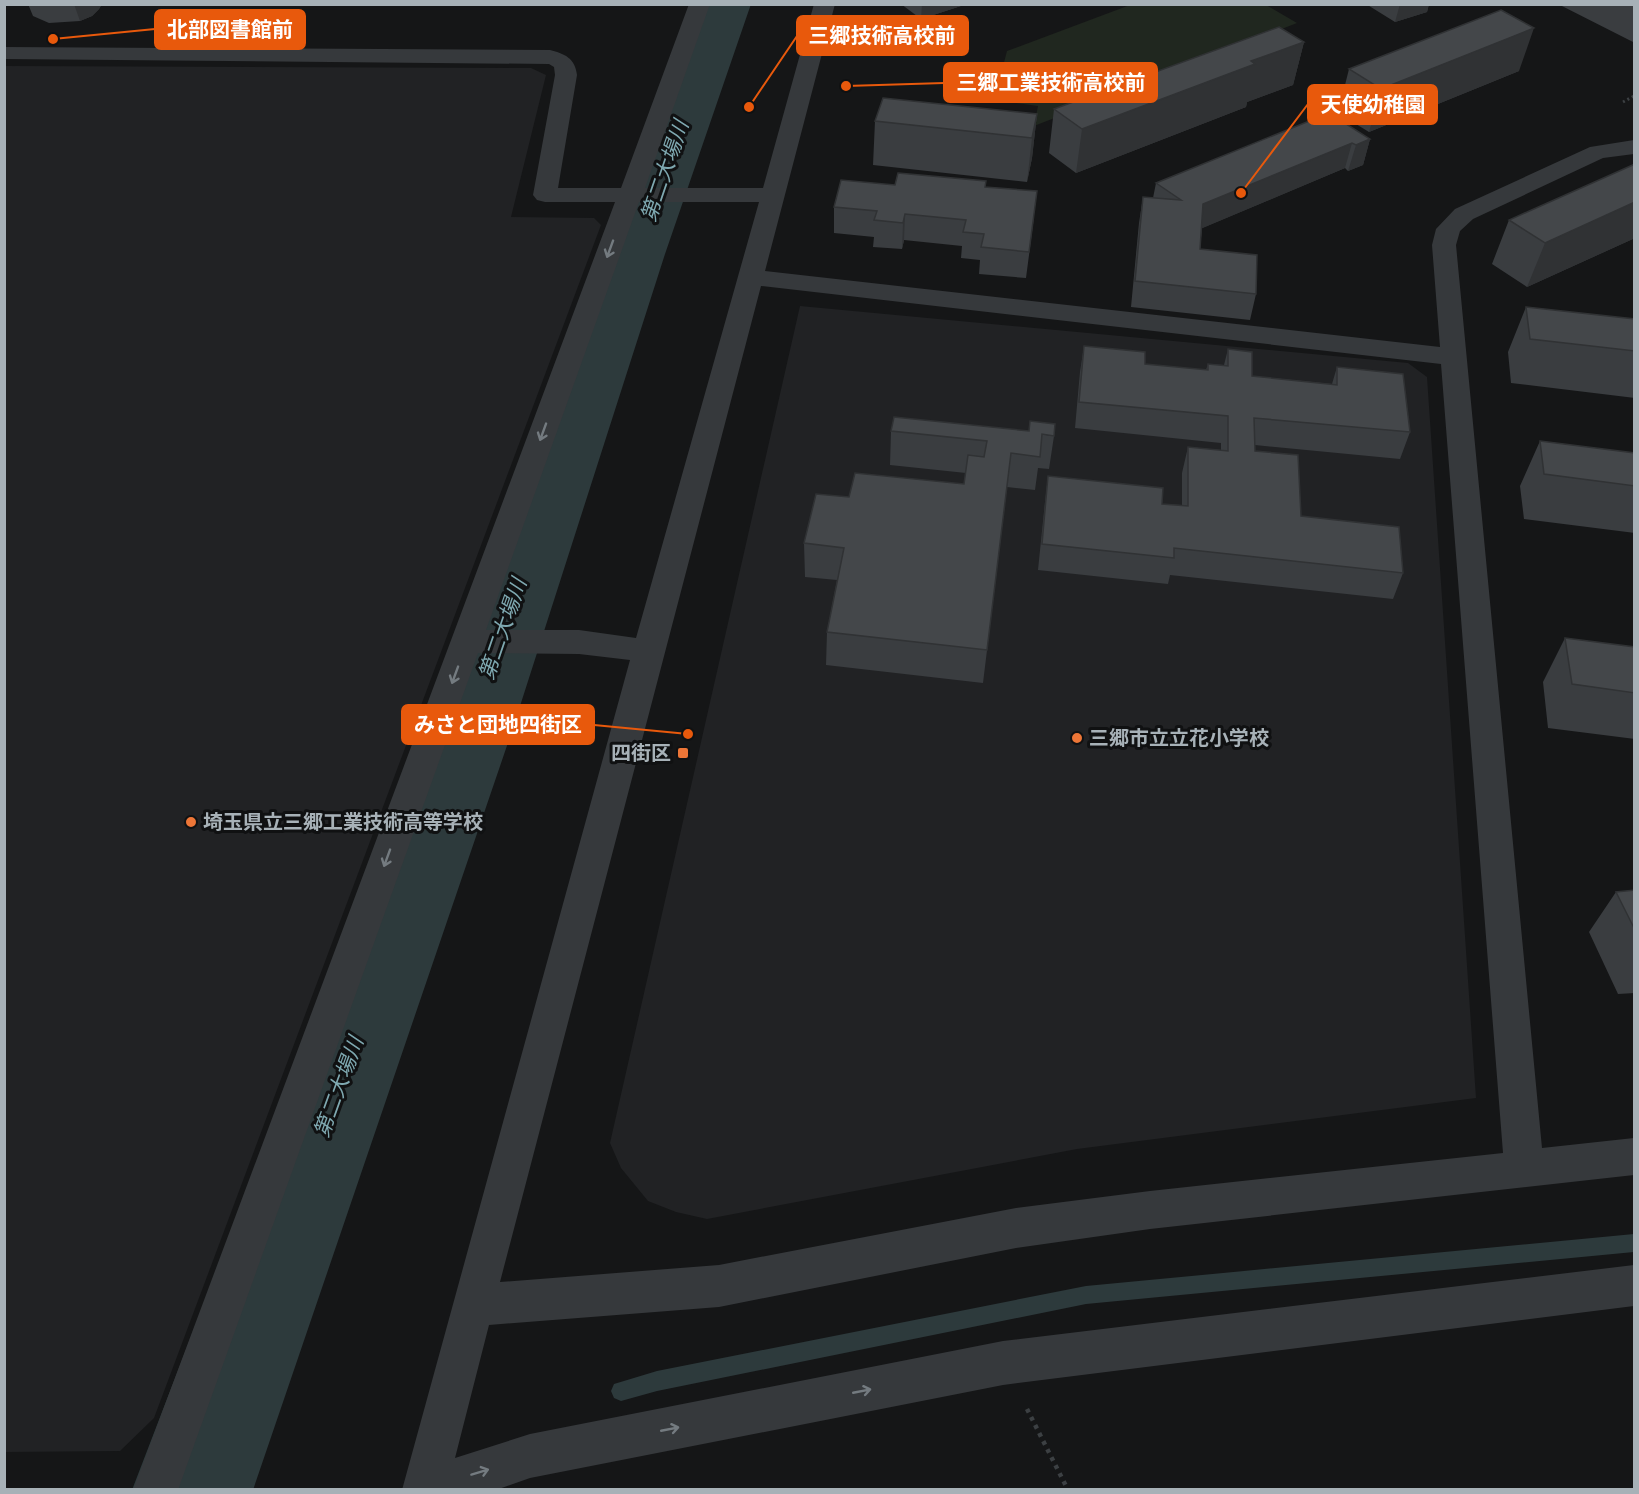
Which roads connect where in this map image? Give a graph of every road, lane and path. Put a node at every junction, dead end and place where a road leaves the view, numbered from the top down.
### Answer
1 (699, 4) edge
2 (825, 4) edge
3 (4, 52) edge
4 (1635, 96) edge
5 (1623, 102) dead end
6 (1635, 147) edge
7 (636, 194) junction
8 (773, 195) junction
9 (752, 277) junction
10 (1455, 357) junction
11 (467, 641) junction
12 (648, 651) junction
13 (1635, 1157) edge
14 (1524, 1168) junction
15 (1635, 1286) edge
16 (474, 1305) junction
17 (1003, 1363) junction
18 (154, 1490) edge
19 (424, 1490) edge
20 (1068, 1490) edge

1 - 7 street
2 - 8 street
3 - 7 street
4 - 5 path
6 - 10 street
7 - 8 street
7 -> 11 street
8 - 9 street
9 - 10 street
9 - 12 street
10 - 14 street
11 - 12 street
11 -> 18 street
12 - 16 street
13 - 14 street
14 - 16 street
15 - 17 street
16 - 19 street
19 -> 17 street
17 - 20 path

